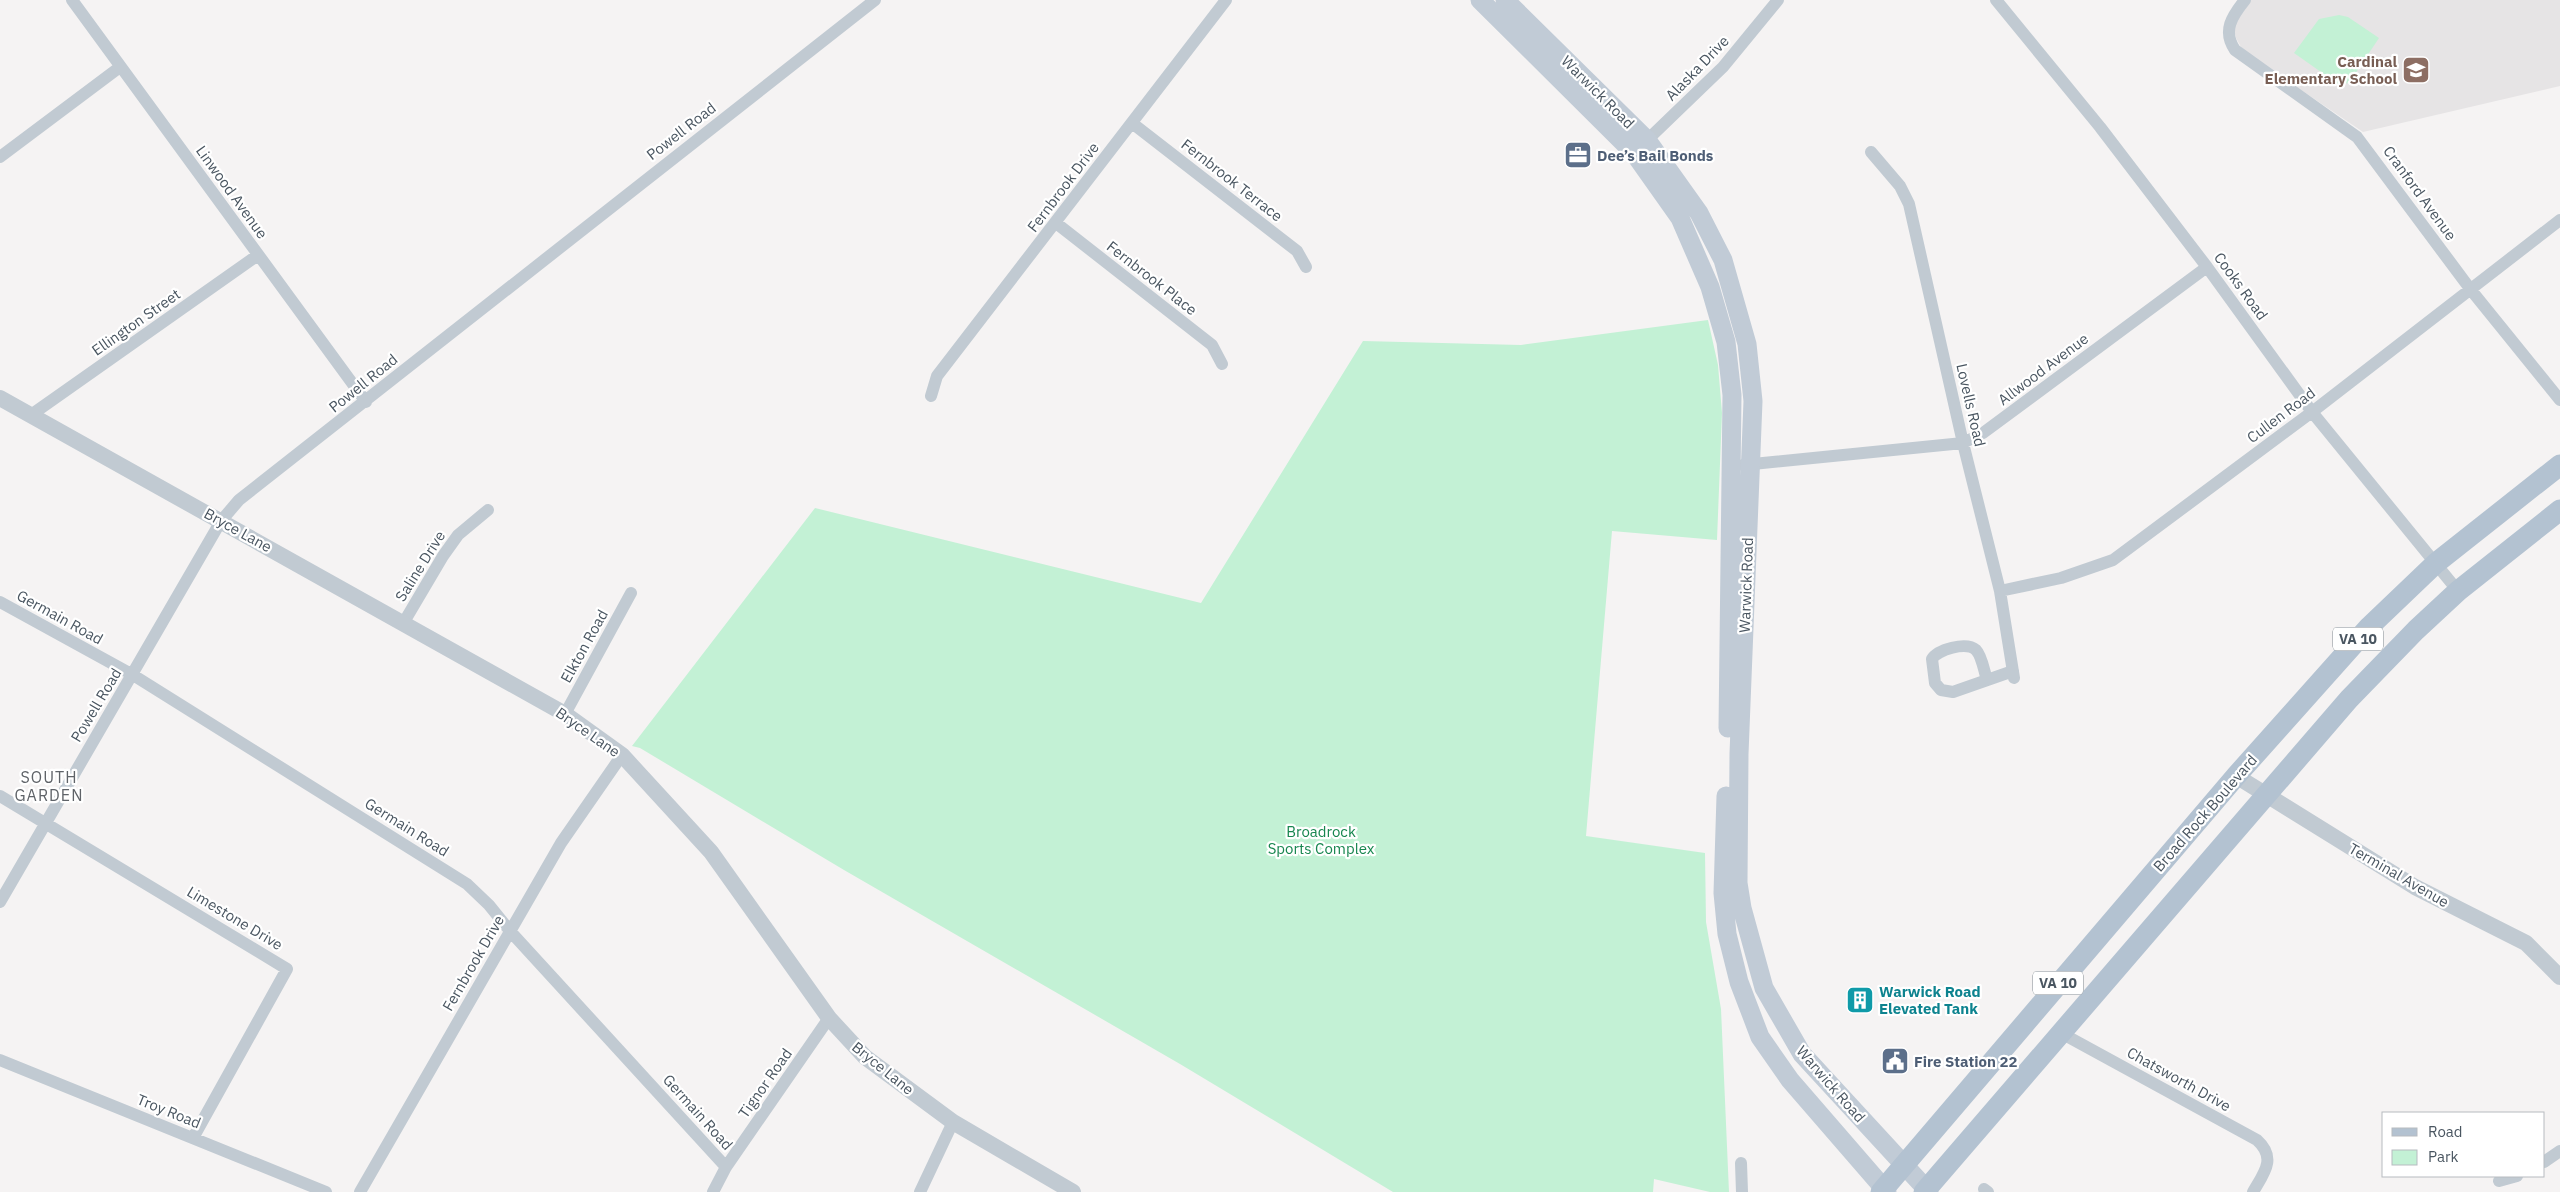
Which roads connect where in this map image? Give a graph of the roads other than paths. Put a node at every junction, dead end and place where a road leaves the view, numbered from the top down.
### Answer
1 (72, 0) edge
2 (875, 0) edge
3 (1226, 0) edge
4 (1505, 0) edge
5 (1778, 0) edge
6 (1996, 0) edge
7 (2244, 0) edge
8 (1484, 1) edge
9 (120, 67) junction
10 (1132, 123) junction
11 (1640, 146) junction
12 (1871, 152) dead end
13 (0, 157) edge
14 (2560, 220) edge
15 (1056, 223) junction
16 (258, 255) junction
17 (1306, 267) dead end
18 (2208, 267) junction
19 (2470, 290) junction
20 (1222, 364) dead end
21 (931, 396) dead end
22 (0, 398) edge
23 (2560, 400) edge
24 (366, 402) junction
25 (2312, 412) junction
26 (32, 416) junction
27 (1963, 443) junction
28 (1751, 464) junction
29 (1731, 465) junction
30 (2560, 465) edge
31 (488, 510) dead end
32 (2560, 510) edge
33 (221, 521) junction
34 (2436, 563) junction
35 (2000, 591) junction
36 (2458, 591) junction
37 (631, 593) dead end
38 (0, 602) edge
39 (404, 622) junction
40 (134, 675) junction
41 (1987, 680) junction
42 (565, 714) junction
43 (622, 755) junction
44 (2236, 776) junction
45 (2265, 794) junction
46 (0, 796) edge
47 (45, 821) junction
48 (0, 902) edge
49 (510, 931) junction
50 (2560, 977) edge
51 (829, 1018) junction
52 (2061, 1033) junction
53 (0, 1060) edge
54 (953, 1122) junction
55 (193, 1138) junction
56 (2560, 1151) edge
57 (2545, 1161) edge
58 (1740, 1163) dead end
59 (1903, 1165) junction
60 (726, 1167) junction
61 (2513, 1177) edge
62 (2499, 1181) dead end
63 (1884, 1191) edge
64 (1926, 1191) edge
65 (326, 1192) edge
66 (360, 1192) edge
67 (713, 1192) edge
68 (920, 1192) edge
69 (1073, 1192) edge
70 (1742, 1192) edge
71 (2253, 1192) edge

1 - 9 street, Linwood Avenue
2 - 24 street, Powell Road
3 - 10 street, Fernbrook Drive
4 - 11 main road, Warwick Road
5 - 11 street, Alaska Drive
6 - 18 street, Cooks Road
7 - 19 street, Cranford Avenue
8 - 11 main road, Warwick Road
9 - 13 street
9 - 16 street, Linwood Avenue
10 - 15 street, Fernbrook Drive
10 - 17 street, Fernbrook Terrace
11 - 28 main road, Warwick Road
11 - 29 main road, Warwick Road
12 - 27 street, Lovells Road
14 - 19 street, Cullen Road
15 - 20 street, Fernbrook Place
15 - 21 street, Fernbrook Drive
16 - 24 street, Linwood Avenue
16 - 26 street, Ellington Street
18 - 25 street, Cooks Road
18 - 27 street, Allwood Avenue
19 - 23 street, Cranford Avenue
19 - 25 street, Cullen Road
22 - 26 street, Bryce Lane
24 - 33 street, Powell Road
25 - 34 street, Cooks Road
25 - 35 street, Cullen Road
26 - 33 street, Bryce Lane
27 - 28 street, Allwood Avenue
27 - 35 street, Lovells Road
28 - 29 street, Allwood Avenue
28 - 59 main road, Warwick Road
29 - 63 main road, Warwick Road
30 - 34 main road, Broad Rock Boulevard / VA 10
31 - 39 street, Saline Drive
32 - 36 main road, VA 10
33 - 39 street, Bryce Lane
33 - 40 street, Powell Road
34 - 36 street, Cooks Road
34 - 44 main road, Broad Rock Boulevard / VA 10
35 - 41 street, Lovells Road
36 - 45 main road, VA 10
37 - 42 street, Elkton Road
38 - 40 street, Germain Road
39 - 42 street, Bryce Lane
40 - 47 street, Powell Road
40 - 49 street, Germain Road
41 - 41 street
42 - 43 street, Bryce Lane
43 - 49 street, Fernbrook Drive
43 - 51 street, Bryce Lane
44 - 45 street, Terminal Avenue
44 - 59 main road, Broad Rock Boulevard / VA 10
45 - 50 street, Terminal Avenue
45 - 52 main road, VA 10
46 - 47 street, Limestone Drive
47 - 48 street, Powell Road
47 - 55 street, Limestone Drive
49 - 60 street, Germain Road
49 - 66 street, Fernbrook Drive
51 - 54 street, Bryce Lane
51 - 60 street, Tignor Road
52 - 64 main road, VA 10
52 - 71 street, Chatsworth Drive
53 - 55 street, Troy Road
54 - 68 street
54 - 69 street, Bryce Lane
55 - 65 street, Troy Road
56 - 57 street
58 - 70 street
59 - 63 main road, Broad Rock Boulevard / VA 10
59 - 64 main road, Warwick Road
60 - 67 street, Tignor Road
61 - 62 street

